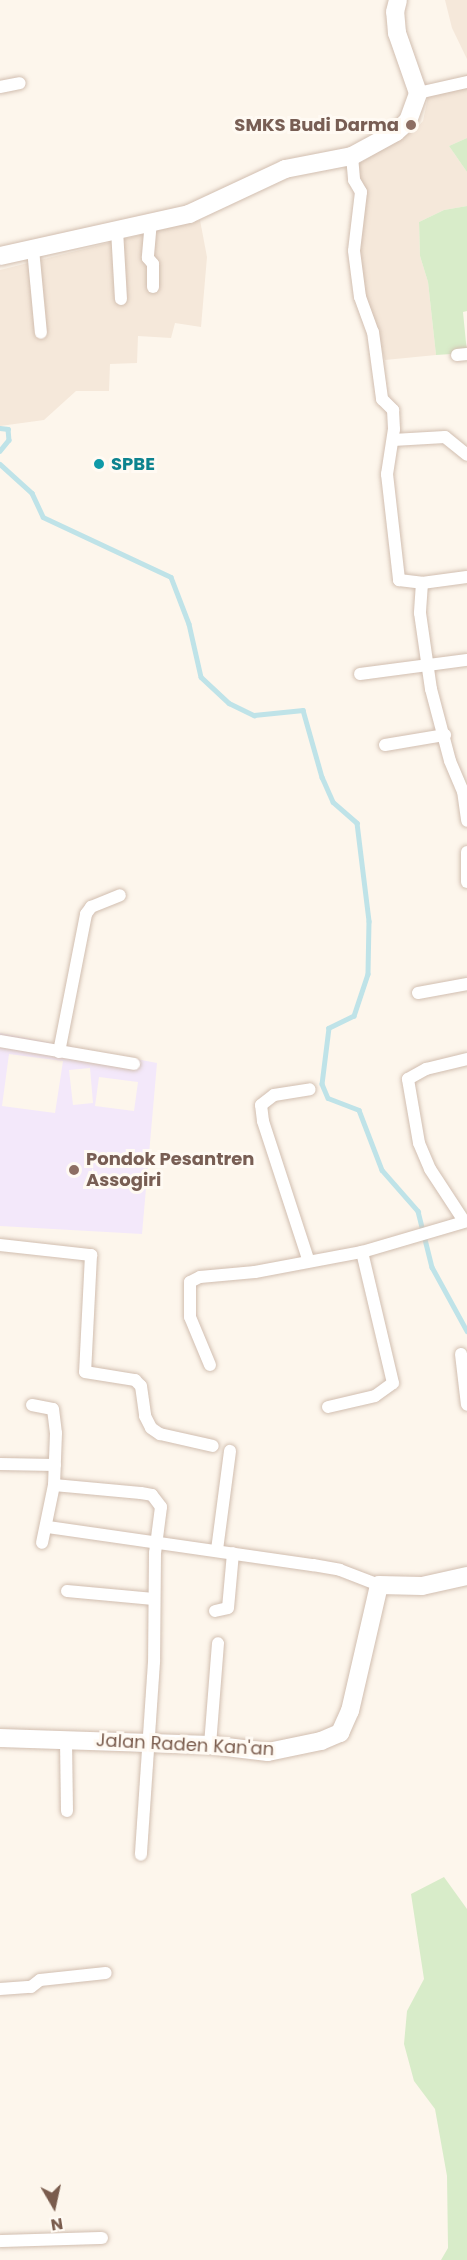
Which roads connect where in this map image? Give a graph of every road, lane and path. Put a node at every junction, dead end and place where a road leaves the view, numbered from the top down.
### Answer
1 (398, 0) edge
2 (467, 82) edge
3 (20, 83) dead end
4 (0, 87) edge
5 (418, 93) junction
6 (352, 156) junction
7 (151, 221) junction
8 (117, 230) junction
9 (33, 249) junction
10 (0, 256) edge
11 (153, 287) dead end
12 (121, 298) dead end
13 (41, 333) dead end
14 (393, 440) junction
15 (467, 455) edge
16 (467, 577) edge
17 (422, 583) junction
18 (467, 660) edge
19 (426, 664) junction
20 (360, 674) dead end
21 (445, 735) junction
22 (385, 745) dead end
23 (467, 818) edge
24 (467, 852) edge
25 (467, 882) edge
26 (120, 895) dead end
27 (467, 984) edge
28 (418, 993) dead end
29 (0, 1041) edge
30 (59, 1052) junction
31 (467, 1059) edge
32 (134, 1064) dead end
33 (310, 1089) dead end
34 (465, 1221) edge
35 (0, 1245) edge
36 (362, 1252) junction
37 (308, 1260) junction
38 (461, 1354) dead end
39 (210, 1365) dead end
40 (32, 1405) dead end
41 (467, 1405) edge
42 (328, 1407) dead end
43 (213, 1446) dead end
44 (230, 1451) dead end
45 (0, 1464) edge
46 (55, 1466) junction
47 (54, 1485) junction
48 (48, 1527) junction
49 (42, 1543) dead end
50 (158, 1543) junction
51 (217, 1550) junction
52 (233, 1553) junction
53 (467, 1576) edge
54 (379, 1585) junction
55 (67, 1591) dead end
56 (154, 1599) junction
57 (215, 1611) dead end
58 (218, 1643) dead end
59 (0, 1738) edge
60 (66, 1740) junction
61 (149, 1743) junction
62 (210, 1745) junction
63 (67, 1811) dead end
64 (141, 1855) dead end
65 (106, 1973) dead end
66 (0, 1989) edge
67 (102, 2238) dead end
68 (0, 2241) edge

1 - 5 street
2 - 5 street
3 - 4 street
5 - 6 street
6 - 7 street
6 - 14 street
7 - 8 street
7 - 11 street
8 - 9 street
8 - 12 street
9 - 10 street
9 - 13 street
14 - 15 street
14 - 17 street
16 - 17 street
17 - 19 street
18 - 19 street
19 - 20 street
19 - 21 street
21 - 22 street
21 - 23 street
24 - 25 street
26 - 30 street
27 - 28 street
29 - 30 street
30 - 32 street
31 - 34 street
33 - 37 street
34 - 36 street
35 - 43 street
36 - 37 street
36 - 42 street
37 - 39 street
38 - 41 street
40 - 46 street
44 - 51 street
45 - 46 street
46 - 47 street
47 - 48 street
47 - 50 street
48 - 49 street
48 - 50 street
50 - 51 street
50 - 56 street
51 - 52 street
52 - 54 street
52 - 57 street
53 - 54 street
54 - 62 street, Jalan Raden Kan'an
55 - 56 street
56 - 61 street
58 - 62 street
59 - 60 street, Jalan Raden Kan'an
60 - 61 street, Jalan Raden Kan'an
60 - 63 street
61 - 62 street, Jalan Raden Kan'an
61 - 64 street
65 - 66 street
67 - 68 street

